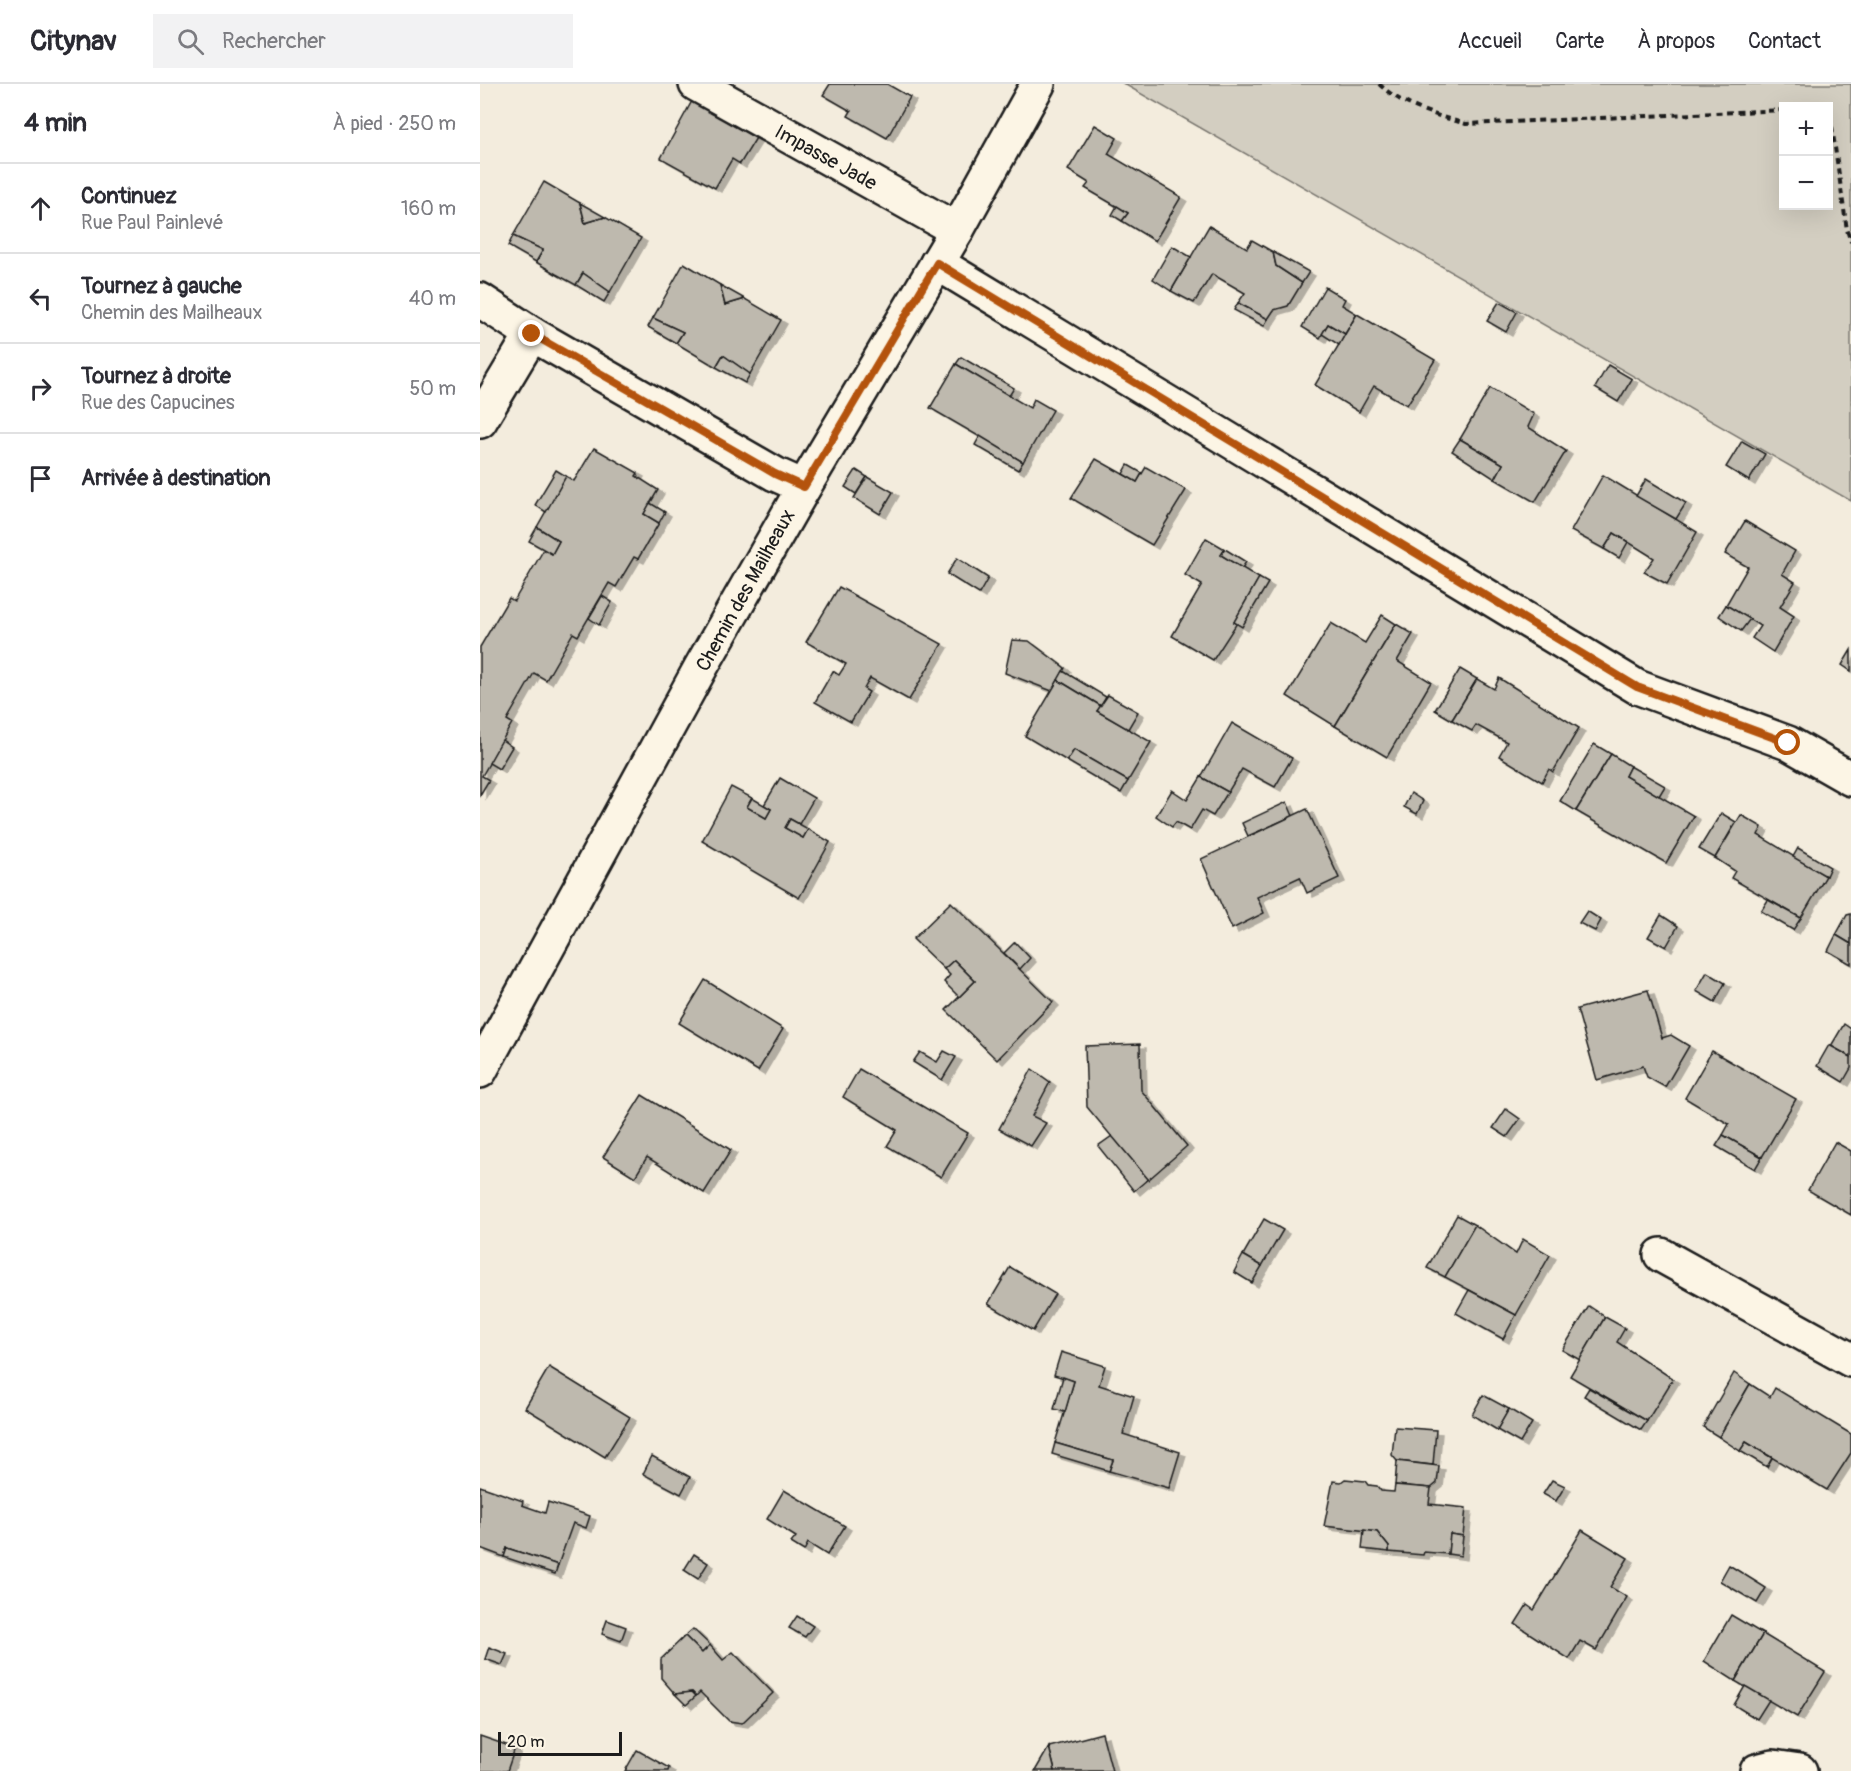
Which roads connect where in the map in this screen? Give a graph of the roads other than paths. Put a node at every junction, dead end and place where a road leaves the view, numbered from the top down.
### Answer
1 (696, 84) edge
2 (1038, 84) edge
3 (957, 230) junction
4 (937, 263) junction
5 (480, 300) edge
6 (532, 334) junction
7 (480, 421) edge
8 (804, 487) junction
9 (1851, 779) edge
10 (480, 1071) edge
11 (1661, 1255) dead end
12 (1851, 1360) edge
13 (1757, 1771) edge
14 (1800, 1771) edge

1 - 3 street, Impasse Jade
2 - 3 street, Chemin des Mailheaux
3 - 4 street, Chemin des Mailheaux
4 - 8 street, Chemin des Mailheaux
4 - 9 street
5 - 6 street
6 - 7 street
6 - 8 street
8 - 10 street, Chemin des Mailheaux
11 - 12 street
13 - 14 street

